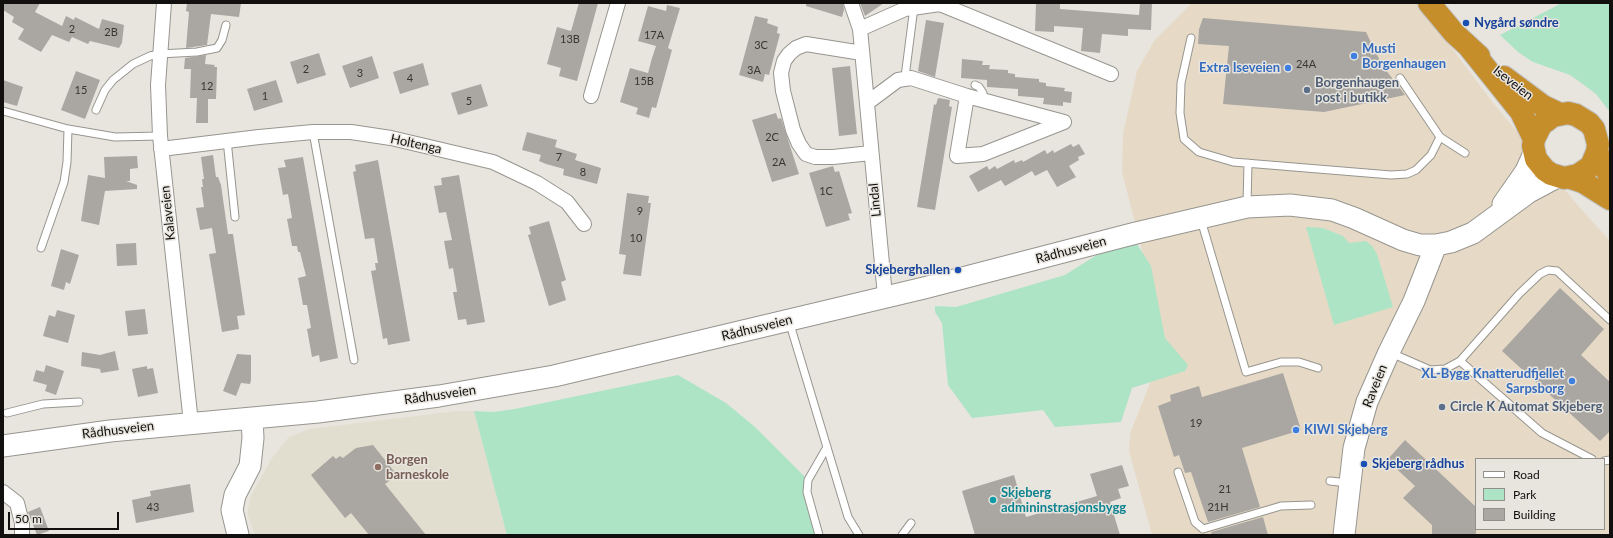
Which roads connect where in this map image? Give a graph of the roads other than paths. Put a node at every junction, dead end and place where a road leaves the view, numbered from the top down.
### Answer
1 (164, 3) edge
2 (618, 3) edge
3 (851, 3) edge
4 (1430, 3) edge
5 (914, 6) edge
6 (226, 25) dead end
7 (860, 29) junction
8 (1191, 38) dead end
9 (1469, 47) junction
10 (862, 53) junction
11 (159, 54) junction
12 (1111, 74) dead end
13 (905, 77) junction
14 (1400, 78) dead end
15 (971, 91) junction
16 (591, 96) dead end
17 (867, 103) junction
18 (96, 110) dead end
19 (3, 111) edge
20 (1560, 114) junction
21 (68, 129) junction
22 (313, 132) junction
23 (1440, 137) junction
24 (227, 140) junction
25 (161, 142) junction
26 (1534, 146) junction
27 (1597, 152) junction
28 (871, 153) junction
29 (1465, 153) dead end
30 (1248, 163) junction
31 (1564, 177) junction
32 (1610, 177) edge
33 (1610, 199) edge
34 (1247, 207) junction
35 (1200, 217) junction
36 (235, 218) dead end
37 (1492, 219) junction
38 (584, 224) dead end
39 (1436, 245) junction
40 (41, 248) dead end
41 (885, 296) junction
42 (789, 320) junction
43 (1610, 320) edge
44 (1389, 352) junction
45 (354, 360) dead end
46 (1460, 361) junction
47 (1318, 368) dead end
48 (79, 402) dead end
49 (7, 413) dead end
50 (252, 419) junction
51 (191, 423) junction
52 (3, 446) edge
53 (827, 447) junction
54 (1590, 458) edge
55 (1178, 472) dead end
56 (3, 492) edge
57 (1311, 505) dead end
58 (911, 523) dead end
59 (22, 535) edge
60 (238, 535) edge
61 (819, 535) edge
62 (858, 535) edge
63 (902, 535) edge
64 (1344, 535) edge

1 - 11 street, Kalaveien
2 - 16 street
3 - 7 street, Lindal
4 - 9 highway, Iseveien
5 - 7 street
5 - 12 street
5 - 13 lane
6 - 11 lane
7 - 10 street, Lindal
8 - 30 lane
9 - 20 highway, Iseveien
9 - 26 highway, Iseveien
10 - 17 street, Lindal
10 - 28 street
11 - 18 lane
11 - 25 street, Kalaveien
13 - 15 street
13 - 17 street
14 - 23 lane
15 - 15 street
17 - 28 street, Lindal
19 - 21 lane
20 - 26 highway
20 - 27 highway
21 - 25 lane
21 - 40 lane
22 - 24 street, Holtenga
22 - 38 street, Holtenga
22 - 45 lane
23 - 29 lane
23 - 30 lane
24 - 25 street, Holtenga
24 - 36 lane
25 - 51 street, Kalaveien
26 - 31 highway
26 - 37 street, Rådhusveien
27 - 31 highway
27 - 32 highway
28 - 41 street, Lindal
30 - 34 lane
31 - 33 highway
31 - 37 street, Rådhusveien
34 - 35 street, Rådhusveien
34 - 39 street, Rådhusveien
35 - 41 street, Rådhusveien
35 - 47 lane
37 - 39 street, Rådhusveien
39 - 44 street, Raveien
41 - 42 street, Rådhusveien
42 - 50 street, Rådhusveien
42 - 53 lane
43 - 46 lane
44 - 46 lane
44 - 64 street, Raveien
46 - 54 lane
48 - 49 lane
50 - 51 street, Rådhusveien
50 - 60 street
51 - 52 street, Rådhusveien
53 - 61 lane
53 - 62 lane
55 - 57 lane
56 - 59 street
58 - 63 lane

